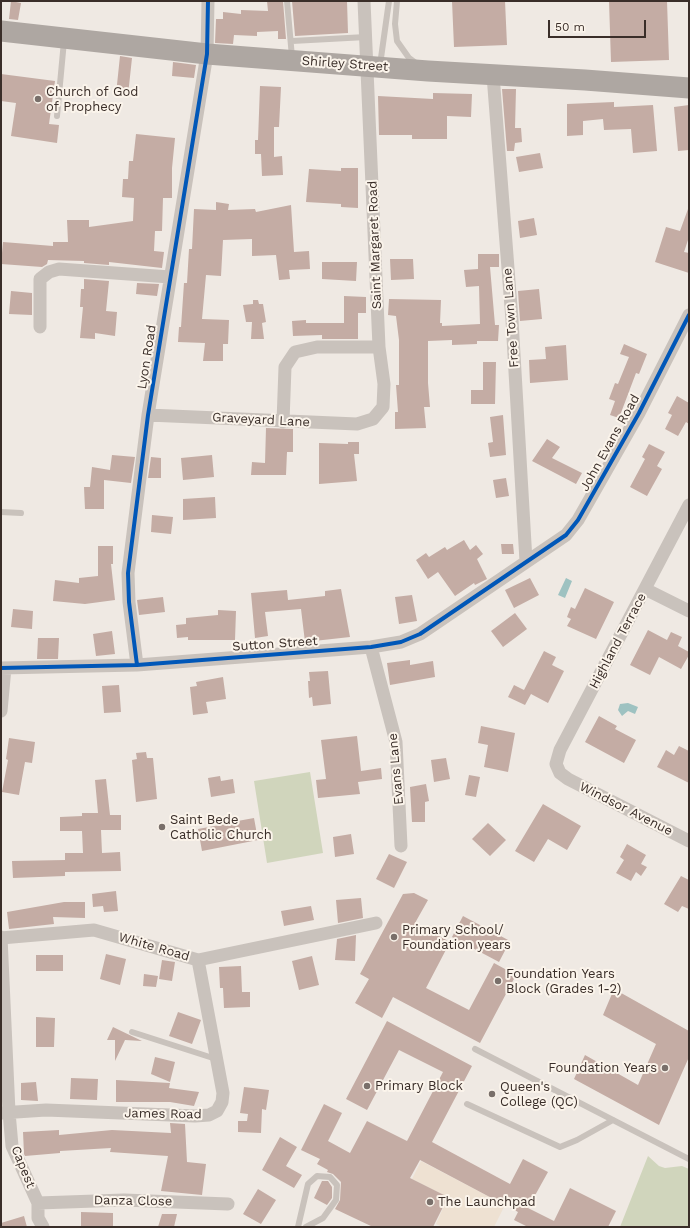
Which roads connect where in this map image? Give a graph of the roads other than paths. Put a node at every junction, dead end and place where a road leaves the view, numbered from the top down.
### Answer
1 (208, 1) edge
2 (287, 1) edge
3 (364, 1) edge
4 (389, 1) edge
5 (397, 1) edge
6 (1, 31) edge
7 (366, 37) junction
8 (64, 38) junction
9 (292, 51) junction
10 (207, 54) junction
11 (374, 67) junction
12 (428, 71) junction
13 (493, 75) junction
14 (689, 88) edge
15 (57, 116) dead end
16 (170, 277) junction
17 (689, 315) edge
18 (40, 327) dead end
19 (379, 347) junction
20 (148, 415) junction
21 (373, 419) joint
22 (283, 422) junction
23 (689, 505) edge
24 (1, 512) edge
25 (21, 513) dead end
26 (526, 561) junction
27 (645, 589) junction
28 (689, 611) edge
29 (371, 647) junction
30 (137, 665) junction
31 (3, 668) edge
32 (1, 711) edge
33 (564, 776) joint
34 (689, 841) edge
35 (401, 846) dead end
36 (376, 923) dead end
37 (1, 938) edge
38 (198, 960) junction
39 (132, 1032) dead end
40 (475, 1049) dead end
41 (218, 1059) junction
42 (467, 1104) dead end
43 (5, 1112) edge
44 (613, 1120) junction
45 (689, 1159) edge
46 (38, 1203) junction
47 (228, 1204) dead end
48 (316, 1223) junction
49 (43, 1227) edge
50 (298, 1227) edge
51 (306, 1227) edge
52 (323, 1227) edge

1 - 10 street, Lyon Road
2 - 9 lane
3 - 7 street, Saint Margaret Road
4 - 11 lane
5 - 12 lane
6 - 8 highway, Shirley Street
7 - 9 lane
7 - 11 street, Saint Margaret Road
8 - 10 highway, Shirley Street
8 - 15 lane
9 - 10 highway, Shirley Street
9 - 11 highway, Shirley Street
10 - 16 street, Lyon Road
11 - 12 highway, Shirley Street
11 - 19 street, Saint Margaret Road
12 - 13 highway, Shirley Street
13 - 14 highway, Shirley Street
13 - 26 street, Free Town Lane
16 - 18 street
16 - 20 street, Lyon Road
17 - 26 street, John Evans Road
19 - 21 street, Saint Margaret Road
19 - 22 street
20 - 22 street, Graveyard Lane
20 - 30 street, Lyon Road
21 - 22 street, Graveyard Lane
23 - 27 street, Highland Terrace
24 - 25 lane
26 - 29 street, Sutton Street
27 - 28 street
27 - 33 street, Highland Terrace
29 - 30 street, Sutton Street
29 - 35 street, Evans Lane
30 - 31 street, Sutton Street
31 - 32 street
33 - 34 street, Windsor Avenue
36 - 38 street, White Road
37 - 38 street, White Road
37 - 43 street, Capest
38 - 41 street, James Road
39 - 41 lane
40 - 44 lane
41 - 43 street, James Road
42 - 44 lane
43 - 46 street, Capest
44 - 45 lane
46 - 47 street, Danza Close
46 - 49 street, Capest
48 - 50 lane
48 - 51 lane
48 - 52 lane

